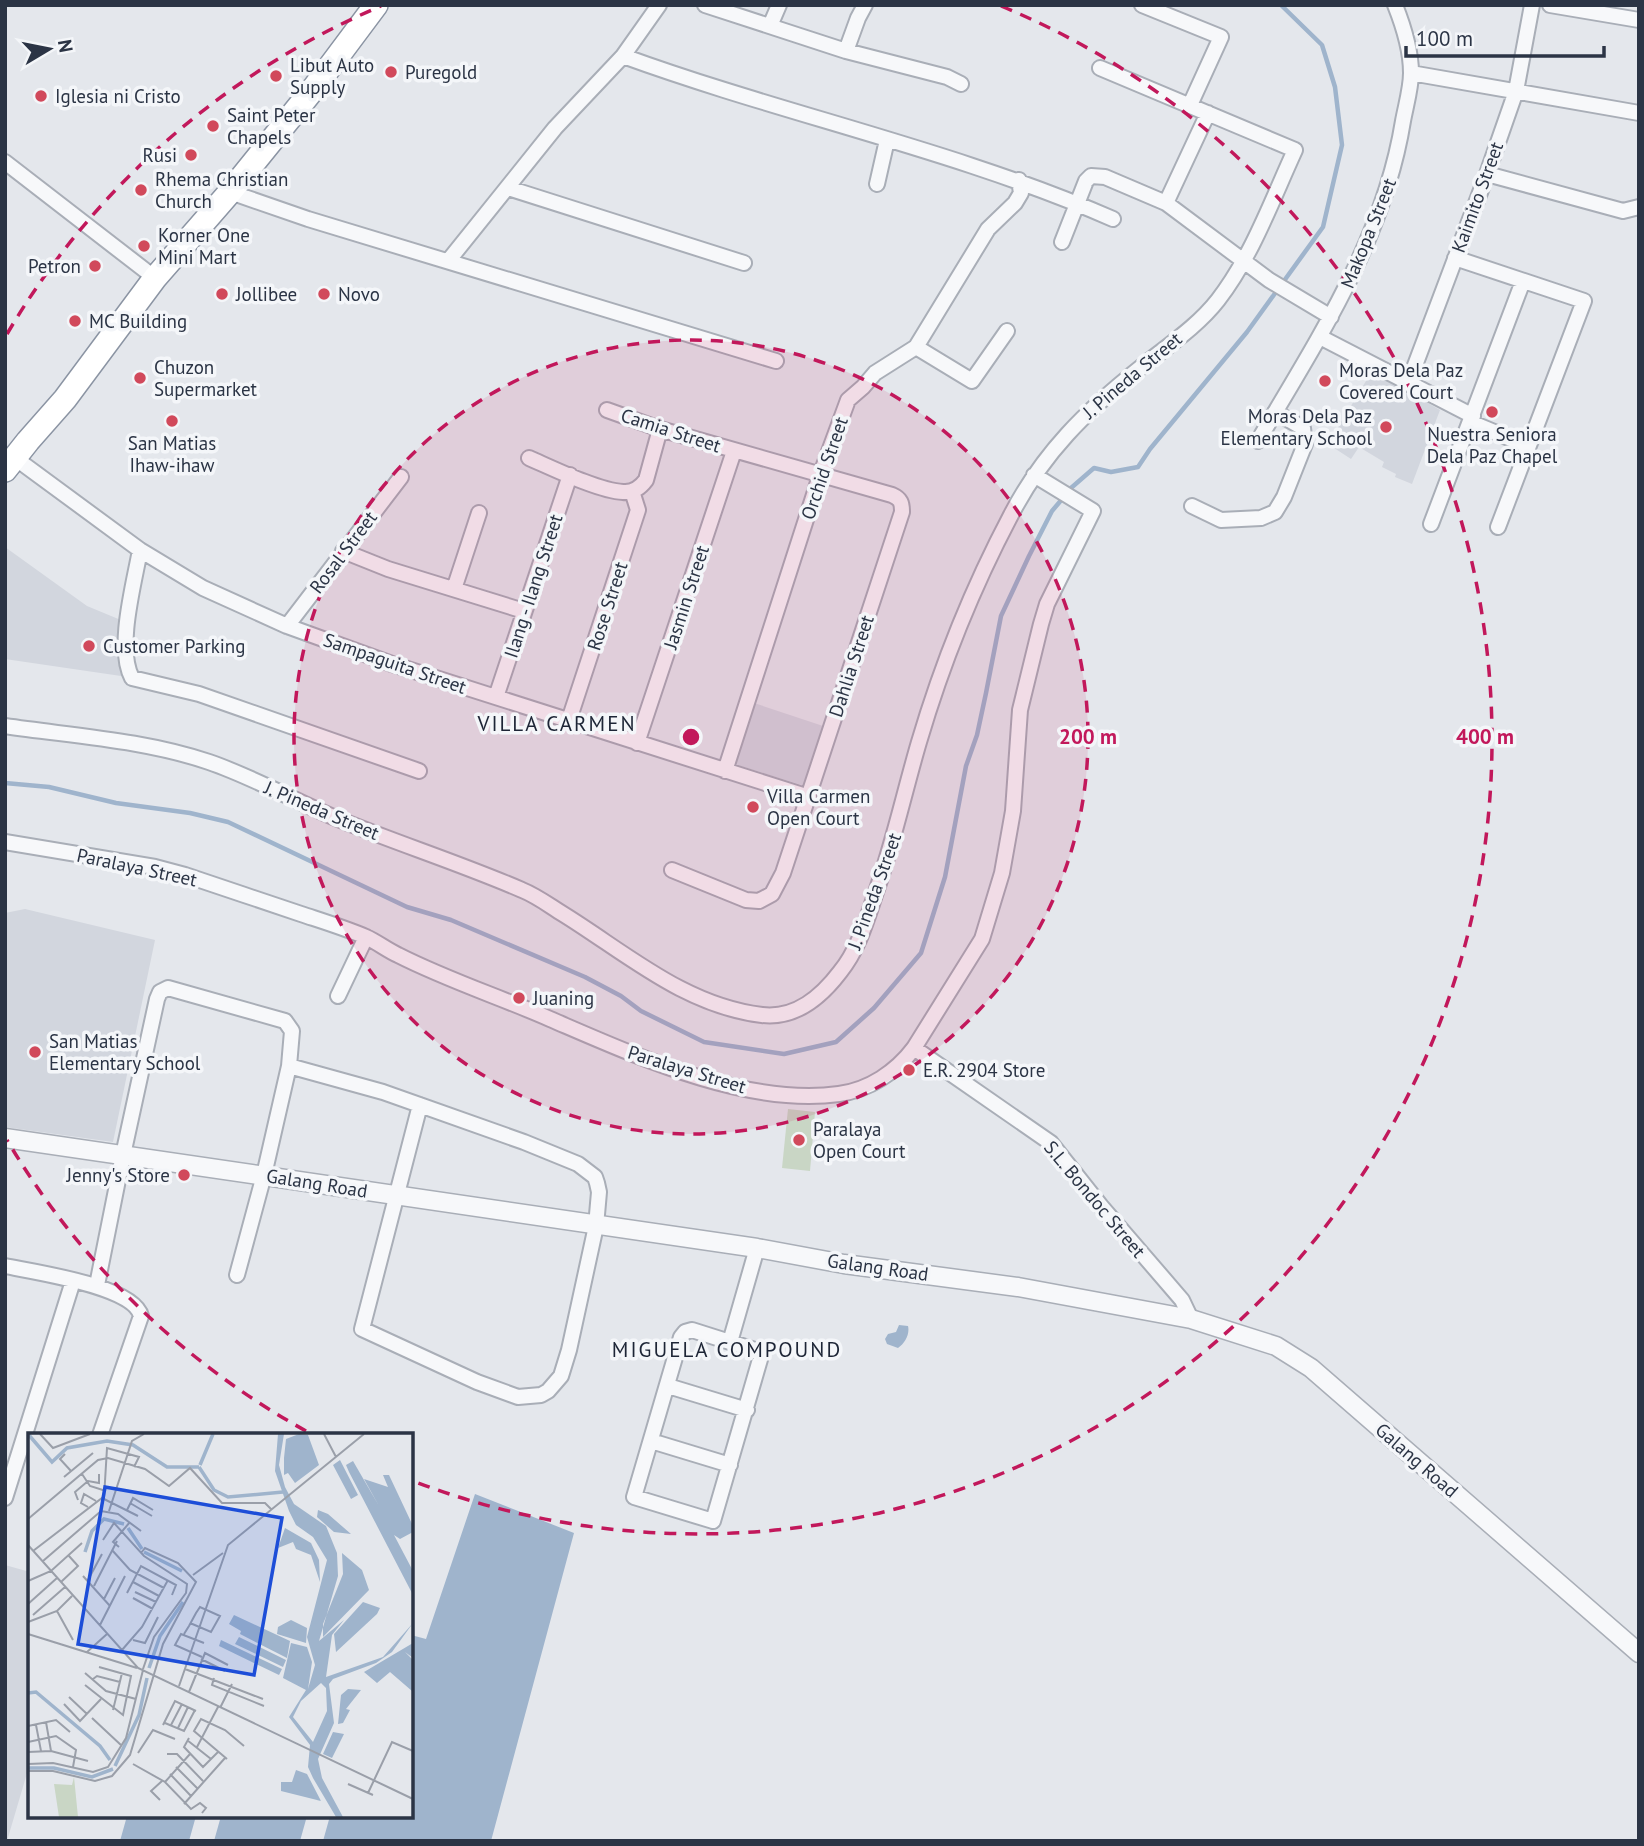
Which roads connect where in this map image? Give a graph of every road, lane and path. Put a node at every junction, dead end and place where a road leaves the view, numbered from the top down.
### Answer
1 (376, 5) edge
2 (659, 5) edge
3 (705, 5) edge
4 (779, 5) edge
5 (865, 5) edge
6 (1142, 5) edge
7 (1395, 5) edge
8 (1532, 5) edge
9 (1550, 5) edge
10 (1608, 10) edge
11 (1639, 20) edge
12 (770, 26) junction
13 (846, 51) junction
14 (624, 56) junction
15 (1100, 68) dead end
16 (1411, 73) junction
17 (961, 84) dead end
18 (1516, 91) junction
19 (1189, 105) junction
20 (1208, 113) junction
21 (1639, 113) edge
22 (887, 140) junction
23 (5, 162) edge
24 (1487, 174) junction
25 (1020, 180) junction
26 (877, 184) dead end
27 (508, 188) junction
28 (230, 192) junction
29 (1076, 203) junction
30 (1166, 203) junction
31 (1639, 207) edge
32 (1113, 219) dead end
33 (1062, 242) dead end
34 (1455, 258) junction
35 (449, 260) junction
36 (1244, 260) junction
37 (744, 263) dead end
38 (155, 278) junction
39 (1523, 281) junction
40 (1331, 317) junction
41 (1007, 331) dead end
42 (1320, 337) junction
43 (916, 347) junction
44 (776, 360) dead end
45 (1408, 384) junction
46 (607, 410) dead end
47 (1275, 412) junction
48 (1471, 419) junction
49 (660, 429) junction
50 (1258, 441) dead end
51 (1528, 446) junction
52 (734, 451) junction
53 (529, 458) dead end
54 (10, 464) edge
55 (570, 475) junction
56 (1034, 475) junction
57 (820, 476) junction
58 (401, 477) dead end
59 (632, 491) junction
60 (1192, 506) dead end
61 (479, 513) dead end
62 (1431, 524) dead end
63 (1498, 527) dead end
64 (140, 550) junction
65 (343, 551) junction
66 (454, 589) junction
67 (524, 611) junction
68 (286, 626) junction
69 (496, 697) junction
70 (569, 720) junction
71 (5, 726) edge
72 (637, 743) junction
73 (419, 771) dead end
74 (725, 771) junction
75 (809, 797) junction
76 (5, 842) edge
77 (672, 870) dead end
78 (366, 937) junction
79 (338, 996) dead end
80 (914, 1048) junction
81 (289, 1066) junction
82 (420, 1105) junction
83 (5, 1138) edge
84 (122, 1155) junction
85 (264, 1175) junction
86 (396, 1195) junction
87 (596, 1226) junction
88 (757, 1248) junction
89 (5, 1266) edge
90 (237, 1275) dead end
91 (73, 1281) junction
92 (97, 1285) junction
93 (1191, 1319) junction
94 (730, 1342) junction
95 (668, 1386) junction
96 (747, 1410) junction
97 (101, 1433) edge
98 (651, 1441) junction
99 (730, 1465) junction
100 (5, 1498) edge
101 (1639, 1653) edge

1 - 28 highway
2 - 14 street
3 - 12 street
4 - 12 street
5 - 13 street
6 - 19 street
7 - 16 street, Makopa Street
8 - 18 street, Kaimito Street
9 - 10 street
10 - 11 street
12 - 13 street
13 - 17 street
14 - 22 street
14 - 27 street
15 - 19 street
16 - 18 street
16 - 40 street, Makopa Street
18 - 21 street
18 - 24 street, Kaimito Street
19 - 20 street
20 - 30 street
20 - 36 street, J. Pineda Street
22 - 25 street
22 - 26 street
23 - 38 street
24 - 31 street
24 - 34 street, Kaimito Street
25 - 29 street
25 - 43 street, Orchid Street
27 - 35 street
27 - 37 street
28 - 35 street
28 - 38 highway
29 - 30 street
29 - 32 street
29 - 33 street
30 - 36 street
34 - 39 street
34 - 45 street, Kaimito Street
35 - 44 street
36 - 40 street
36 - 56 street, J. Pineda Street
38 - 54 highway
39 - 48 street
39 - 51 street
40 - 42 street, Makopa Street
41 - 43 street
42 - 45 street
42 - 47 street, Makopa Street
43 - 57 street, Orchid Street
45 - 48 street
46 - 49 street, Camia Street
47 - 50 street, Makopa Street
47 - 60 street
48 - 51 street
48 - 62 street
49 - 52 street, Camia Street
49 - 59 street
51 - 63 street
52 - 57 street, Dahlia Street
52 - 72 street, Jasmin Street
53 - 55 street
54 - 64 street, Sampaguita Street
55 - 59 street
55 - 67 street, Ilang - Ilang Street
56 - 71 street, J. Pineda Street
56 - 80 street, Paralaya Street
57 - 74 street, Orchid Street
57 - 75 street, Dahlia Street
58 - 65 street, Rosal Street
59 - 70 street, Rose Street
61 - 66 street
64 - 68 street, Sampaguita Street
64 - 73 street
65 - 66 street
65 - 68 street, Rosal Street
66 - 67 street
67 - 69 street, Ilang - Ilang Street
68 - 69 street, Sampaguita Street
69 - 70 street, Sampaguita Street
70 - 72 street, Sampaguita Street
72 - 74 street, Sampaguita Street
74 - 75 street, Sampaguita Street
75 - 77 street, Dahlia Street
76 - 78 street, Paralaya Street
78 - 79 street
78 - 80 street, Paralaya Street
80 - 93 street, S.L. Bondoc Street
81 - 82 street
81 - 84 street
81 - 85 street
82 - 86 street
82 - 87 street
83 - 84 street, Galang Road
84 - 85 street, Galang Road
84 - 92 street
85 - 86 street, Galang Road
85 - 90 street
86 - 87 street, Galang Road
86 - 87 street
87 - 88 street, Galang Road
88 - 93 street, Galang Road
88 - 94 street
89 - 91 street
91 - 92 street
91 - 100 street
92 - 97 street
93 - 101 street, Galang Road
94 - 95 street
94 - 96 street
95 - 96 street
95 - 98 street
96 - 99 street
98 - 99 street
98 - 99 street

